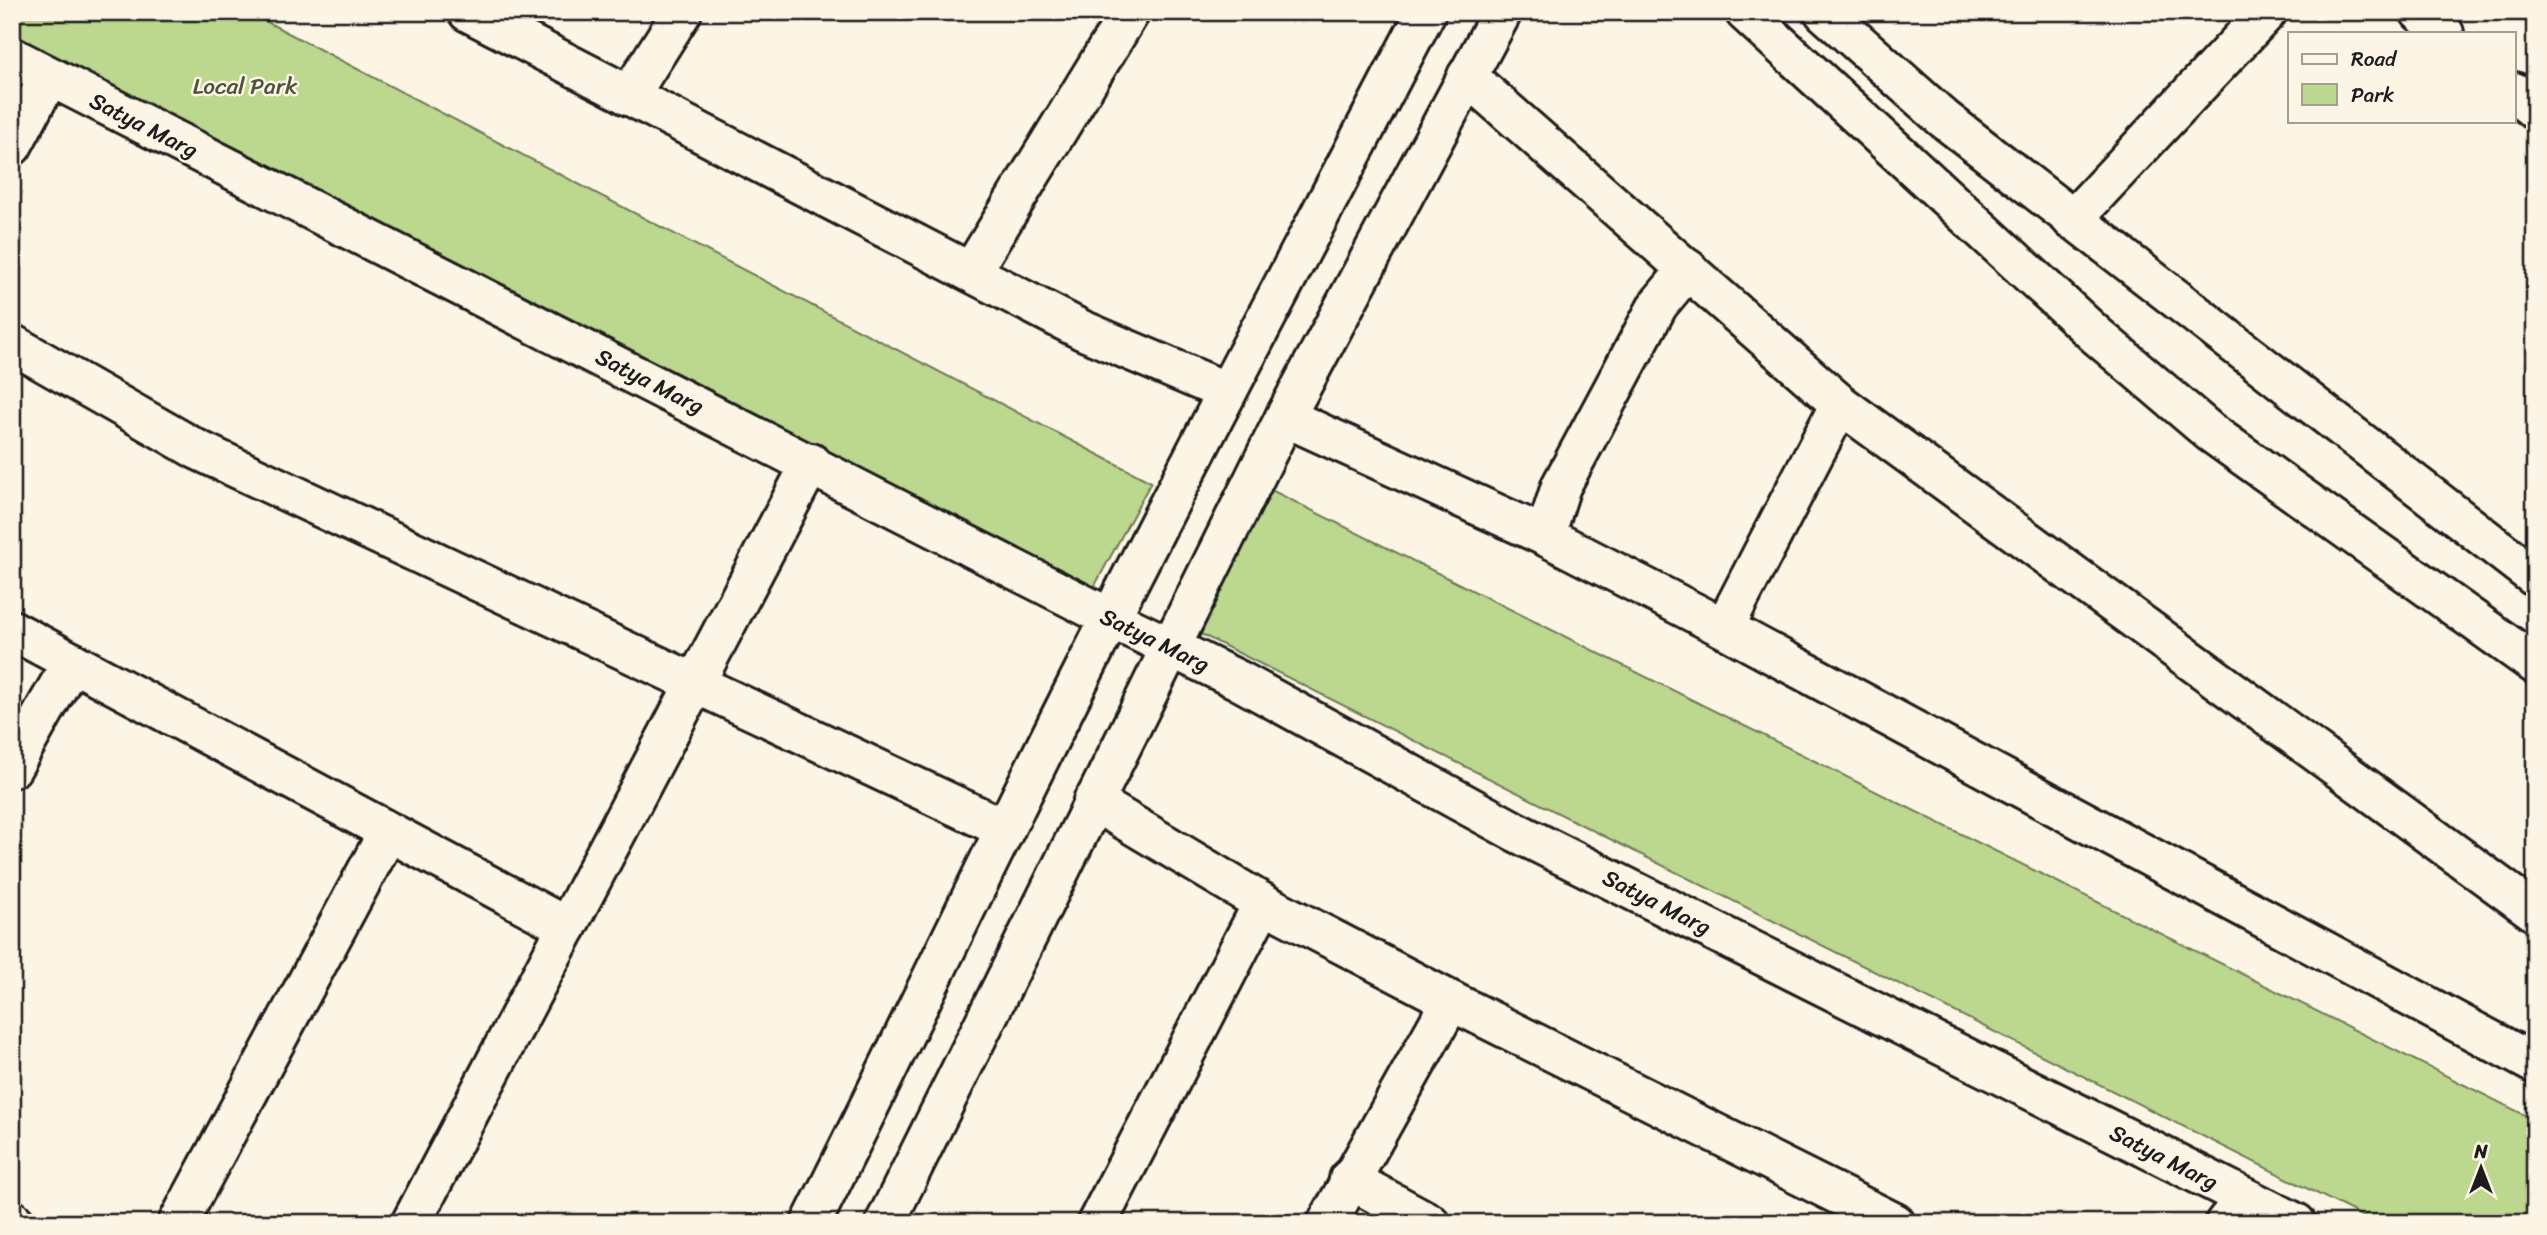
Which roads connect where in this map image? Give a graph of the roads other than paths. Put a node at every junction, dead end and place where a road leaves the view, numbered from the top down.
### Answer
1 (468, 12) edge
2 (682, 12) edge
3 (1130, 12) edge
4 (1426, 12) edge
5 (1502, 12) edge
6 (1745, 12) edge
7 (1824, 12) edge
8 (2267, 12) edge
9 (2420, 12) edge
10 (2443, 32) edge
11 (12, 57) edge
12 (1467, 76) junction
13 (49, 77) junction
14 (2516, 94) edge
15 (629, 96) junction
16 (2535, 110) edge
17 (12, 146) edge
18 (2073, 220) junction
19 (1688, 269) junction
20 (971, 272) junction
21 (12, 344) edge
22 (1227, 392) junction
23 (1840, 404) junction
24 (1286, 417) junction
25 (811, 463) junction
26 (1545, 536) junction
27 (2535, 577) edge
28 (1112, 619) junction
29 (1724, 628) junction
30 (12, 630) edge
31 (1172, 649) junction
32 (72, 662) junction
33 (2535, 664) edge
34 (695, 684) junction
35 (12, 768) edge
36 (1093, 802) junction
37 (1005, 829) junction
38 (388, 832) junction
39 (1263, 903) junction
40 (2535, 912) edge
41 (567, 927) junction
42 (1451, 1001) junction
43 (2535, 1064) edge
44 (1349, 1179) junction
45 (2235, 1210) edge
46 (178, 1223) edge
47 (411, 1223) edge
48 (811, 1223) edge
49 (885, 1223) edge
50 (1097, 1223) edge
51 (1327, 1223) edge
52 (1430, 1223) edge
53 (1895, 1223) edge
54 (2296, 1223) edge

1 - 15 street
2 - 15 street
3 - 20 street
4 - 22 street
5 - 12 street
6 - 33 street
7 - 18 street
8 - 18 street
9 - 10 street
11 - 13 street, Satya Marg
12 - 19 street
12 - 24 street
13 - 17 street
13 - 25 street, Satya Marg
14 - 16 street
15 - 20 street
18 - 27 street
19 - 23 street
19 - 26 street
20 - 22 street
21 - 34 street
22 - 28 street
23 - 29 street
23 - 40 street
24 - 26 street
24 - 31 street
25 - 28 street, Satya Marg
25 - 34 street
26 - 29 street
28 - 31 street, Satya Marg
28 - 37 street
29 - 43 street
30 - 32 street
31 - 36 street
31 - 45 street, Satya Marg
32 - 35 street
32 - 38 street
34 - 37 street
34 - 41 street
36 - 39 street
36 - 49 street
37 - 48 street
38 - 41 street
38 - 46 street
39 - 42 street
39 - 50 street
41 - 47 street
42 - 44 street
42 - 53 street
44 - 51 street
44 - 52 street
45 - 54 street, Satya Marg

